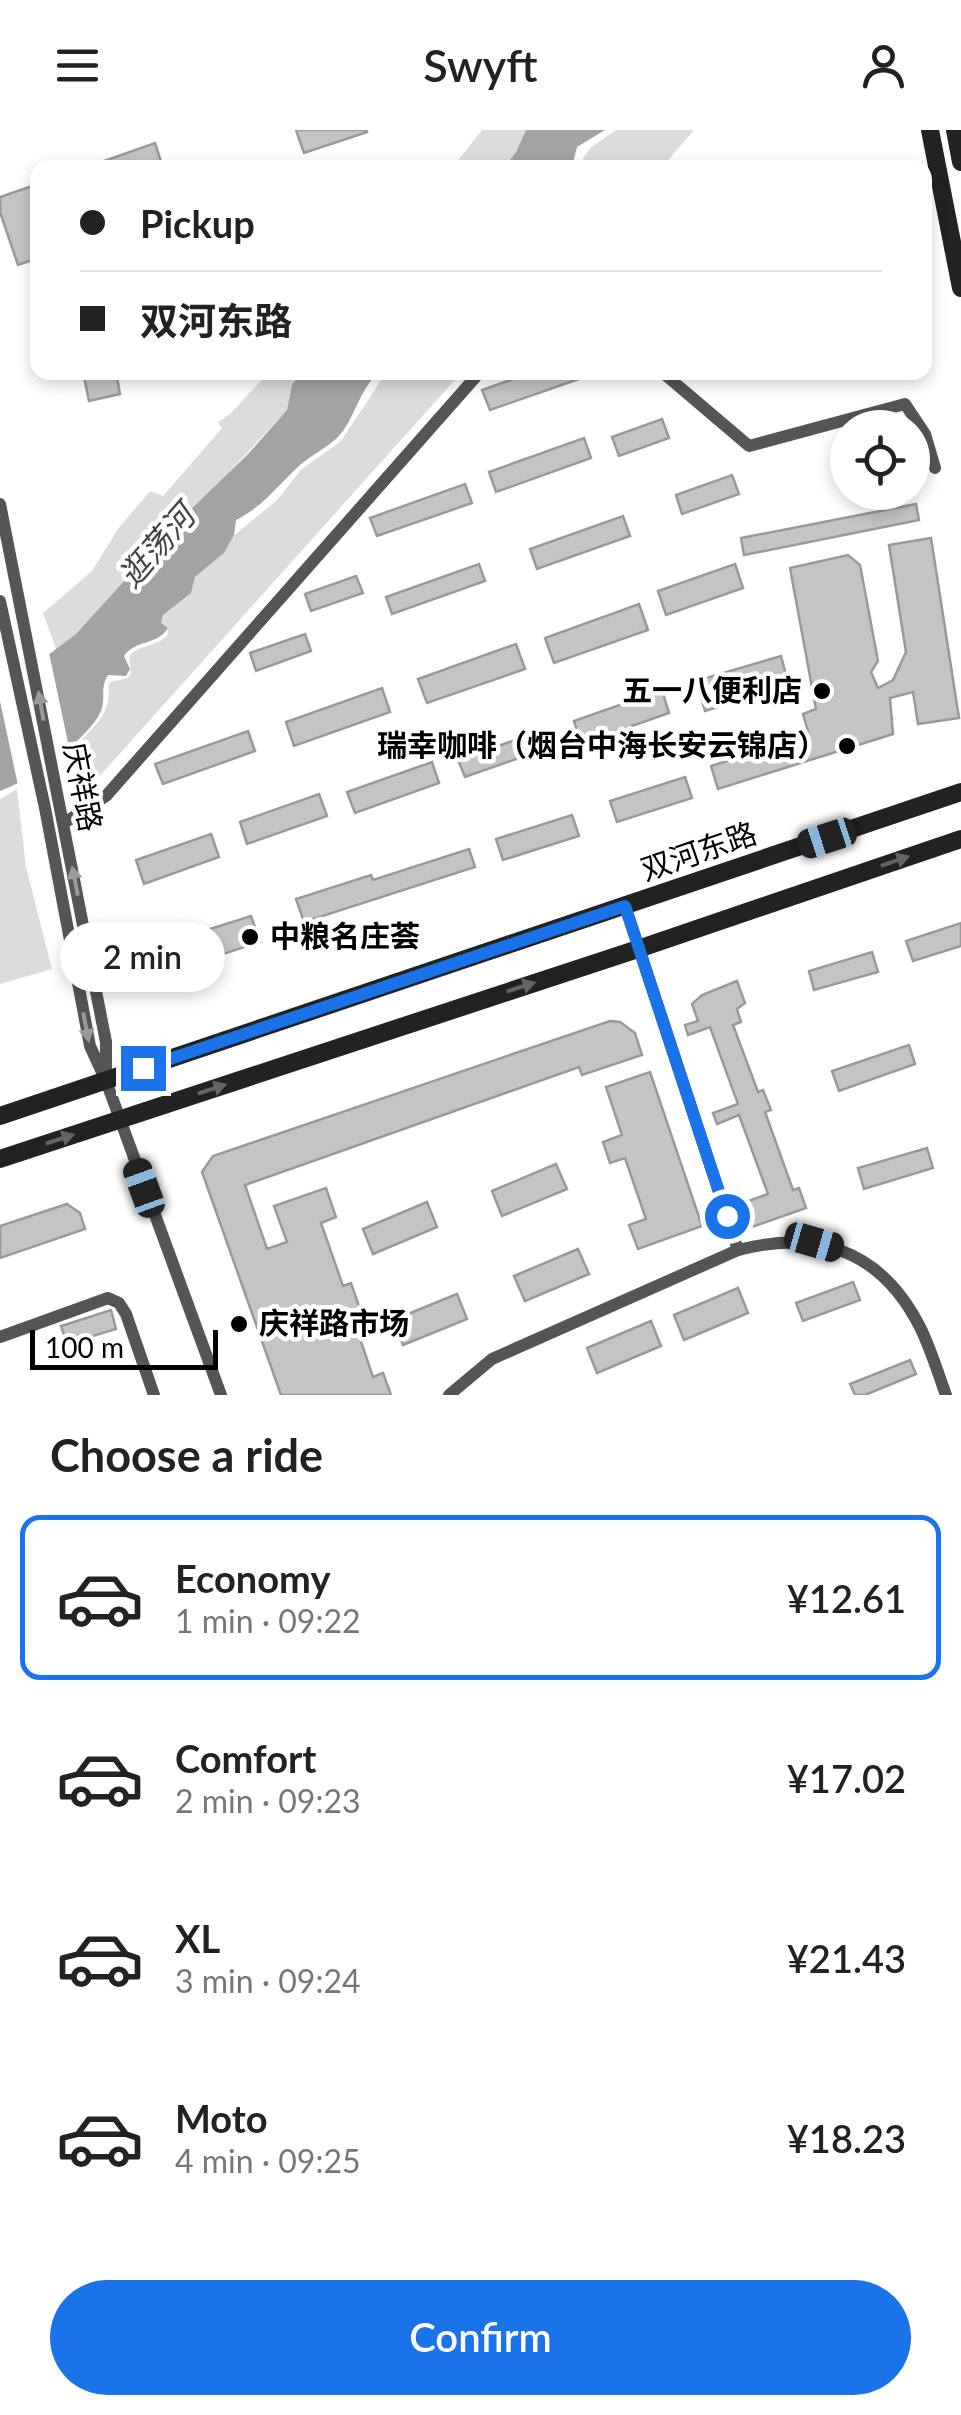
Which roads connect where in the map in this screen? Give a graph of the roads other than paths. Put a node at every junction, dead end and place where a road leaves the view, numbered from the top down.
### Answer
1 (930, 130) edge
2 (954, 130) edge
3 (961, 162) edge
4 (961, 288) edge
5 (473, 380) edge
6 (671, 380) edge
7 (935, 468) dead end
8 (0, 504) edge
9 (0, 601) edge
10 (961, 792) edge
11 (64, 823) junction
12 (961, 839) edge
13 (625, 906) junction
14 (641, 948) junction
15 (106, 1081) junction
16 (0, 1116) edge
17 (120, 1120) junction
18 (0, 1160) edge
19 (738, 1250) junction
20 (0, 1337) edge
21 (154, 1395) edge
22 (221, 1395) edge
23 (449, 1395) edge
24 (946, 1395) edge

1 - 4 street
2 - 3 street
5 - 11 street
6 - 7 street
11 -> 8 street, 庆祥路
9 -> 15 street, 庆祥路
10 - 13 street, 双河东路
15 -> 11 street, 庆祥路
14 -> 12 street
13 - 14 street
13 - 15 street, 双河东路
17 -> 14 street
14 - 19 street
15 - 16 street, 双河东路
15 - 17 street, 庆祥路
18 -> 17 street
17 - 22 street, 庆祥路
19 - 23 street
19 - 24 street
20 - 21 street

